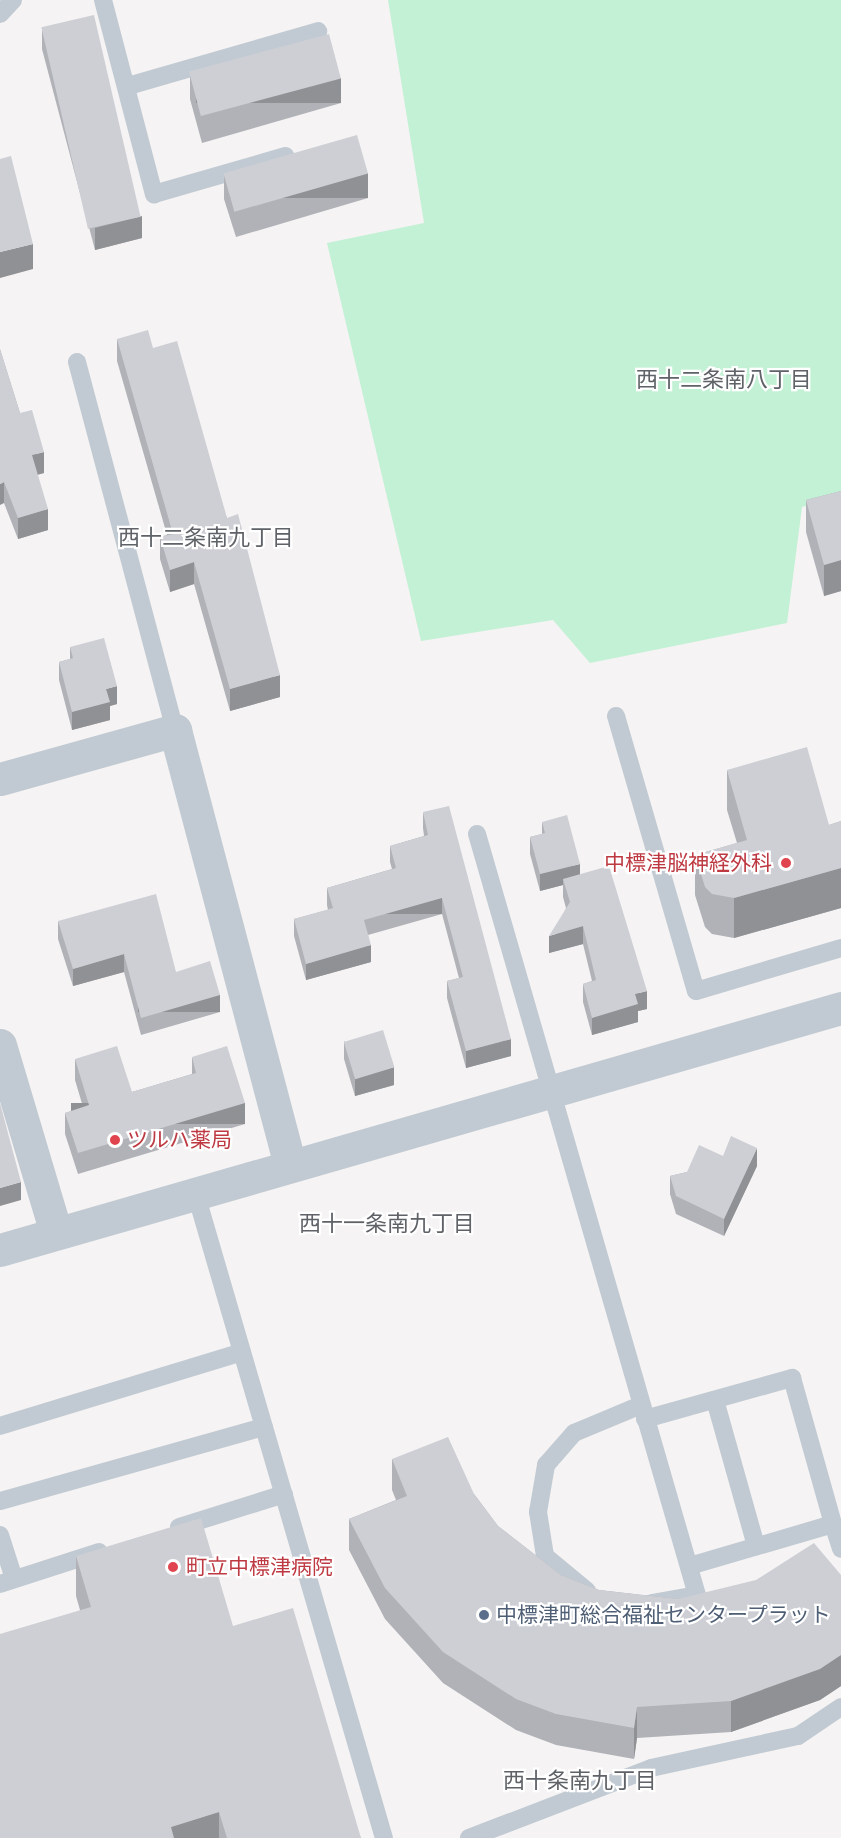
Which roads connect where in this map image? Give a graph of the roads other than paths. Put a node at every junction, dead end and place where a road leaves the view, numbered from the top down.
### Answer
1 (13, 0) edge
2 (103, 0) edge
3 (0, 14) edge
4 (318, 31) dead end
5 (128, 86) junction
6 (307, 150) edge
7 (77, 362) dead end
8 (616, 716) dead end
9 (175, 730) junction
10 (0, 778) edge
11 (477, 834) dead end
12 (841, 948) edge
13 (841, 1008) edge
14 (0, 1045) edge
15 (548, 1094) junction
16 (290, 1163) junction
17 (195, 1191) junction
18 (56, 1233) junction
19 (0, 1250) edge
20 (242, 1352) junction
21 (716, 1400) junction
22 (643, 1412) junction
23 (0, 1426) edge
24 (264, 1427) junction
25 (284, 1494) junction
26 (0, 1501) edge
27 (833, 1524) junction
28 (160, 1533) edge
29 (0, 1535) edge
30 (756, 1546) junction
31 (115, 1547) edge
32 (841, 1549) edge
33 (689, 1566) junction
34 (7, 1581) edge
35 (604, 1595) edge
36 (634, 1602) edge
37 (841, 1707) edge
38 (384, 1838) edge
39 (469, 1838) edge

1 - 3 lane
2 - 5 lane
4 - 5 lane
5 - 6 lane
7 - 9 lane
8 - 12 lane
9 - 10 street
9 - 16 street
11 - 15 lane
13 - 15 street
14 - 18 street
15 - 16 street
15 - 22 lane
16 - 17 street
17 - 18 street
17 - 20 lane
18 - 19 street
20 - 23 lane
20 - 24 lane
21 - 22 lane
21 - 27 lane
21 - 30 lane
22 - 33 lane
22 - 35 lane
24 - 25 lane
24 - 26 lane
25 - 28 lane
25 - 38 lane
27 - 30 lane
27 - 32 lane
29 - 34 lane
30 - 33 lane
31 - 34 lane
33 - 36 lane
37 - 39 lane

